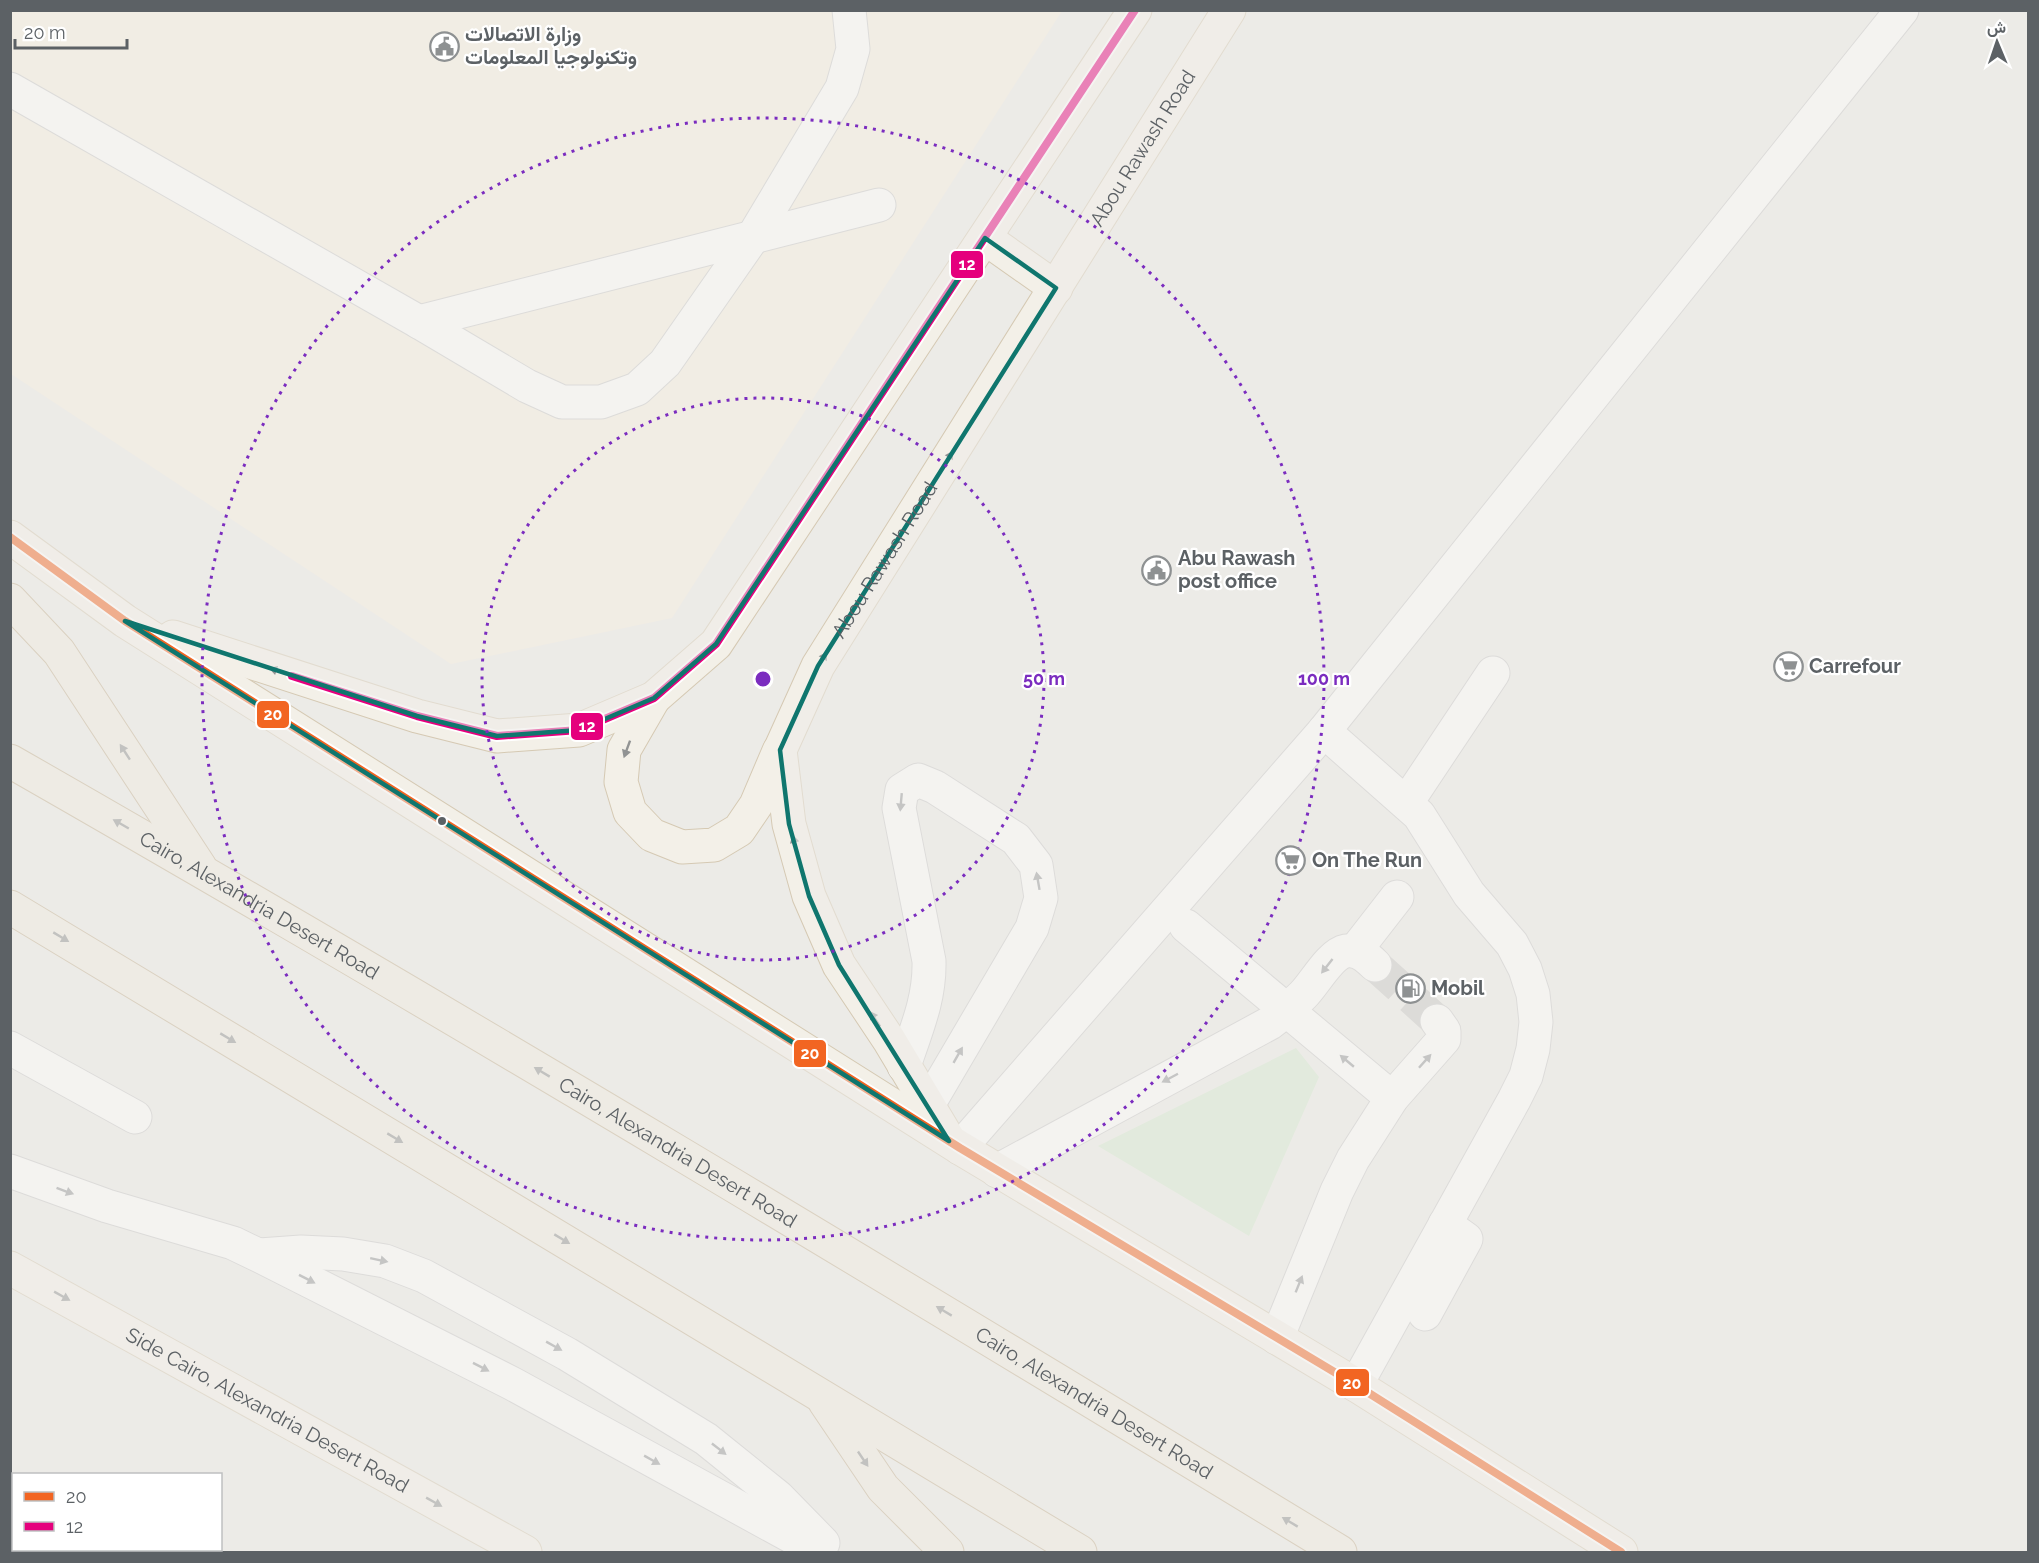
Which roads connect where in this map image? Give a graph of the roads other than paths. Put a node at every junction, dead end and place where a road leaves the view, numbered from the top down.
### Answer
1 (849, 10) edge
2 (1135, 10) edge
3 (1229, 10) edge
4 (1902, 10) edge
5 (10, 89) edge
6 (879, 205) dead end
7 (753, 237) junction
8 (985, 238) junction
9 (1056, 288) junction
10 (419, 322) junction
11 (10, 537) edge
12 (10, 600) edge
13 (125, 621) junction
14 (1492, 673) dead end
15 (654, 698) junction
16 (1324, 731) junction
17 (780, 750) junction
18 (10, 760) edge
19 (1407, 802) junction
20 (203, 871) junction
21 (1397, 897) dead end
22 (10, 907) edge
23 (1186, 926) dead end
24 (1287, 1010) junction
25 (1437, 1021) dead end
26 (10, 1048) edge
27 (904, 1066) junction
28 (1392, 1098) junction
29 (928, 1105) junction
30 (135, 1117) dead end
31 (955, 1145) junction
32 (10, 1171) edge
33 (997, 1171) junction
34 (1445, 1224) junction
35 (258, 1255) junction
36 (10, 1268) edge
37 (1425, 1314) dead end
38 (1277, 1338) junction
39 (1356, 1385) junction
40 (819, 1394) junction
41 (525, 1552) edge
42 (820, 1552) edge
43 (831, 1552) edge
44 (947, 1552) edge
45 (1080, 1552) edge
46 (1340, 1552) edge
47 (1621, 1552) edge

1 - 7 lane
2 - 8 main road
3 - 9 main road, Abou Rawash Road
4 - 16 lane
5 - 10 lane
6 - 7 lane
7 - 10 lane
7 - 10 lane
8 - 9 main road
8 - 15 main road
17 -> 9 main road, Abou Rawash Road
11 - 13 main road
20 -> 12 highway
15 -> 13 main road
13 - 31 main road
14 - 19 lane
15 -> 17 main road, Abou Rawash Road
16 - 19 lane
16 - 31 lane
27 -> 17 main road
20 -> 18 highway, Cairo, Alexandria Desert Road
19 - 34 lane
46 -> 20 highway, Cairo, Alexandria Desert Road
21 -> 24 lane
22 -> 40 highway
23 - 24 lane
28 -> 24 lane
24 -> 33 lane
28 -> 25 lane
26 - 30 lane
27 - 29 main road
29 -> 27 lane
38 -> 28 lane
29 - 31 main road
31 - 33 main road
32 -> 35 lane
33 - 38 main road
34 - 37 lane
34 - 39 lane
35 -> 42 lane
35 -> 43 lane
36 -> 41 main road, Side Cairo, Alexandria Desert Road
38 - 39 main road
39 - 47 main road
40 -> 44 highway
40 - 45 highway

